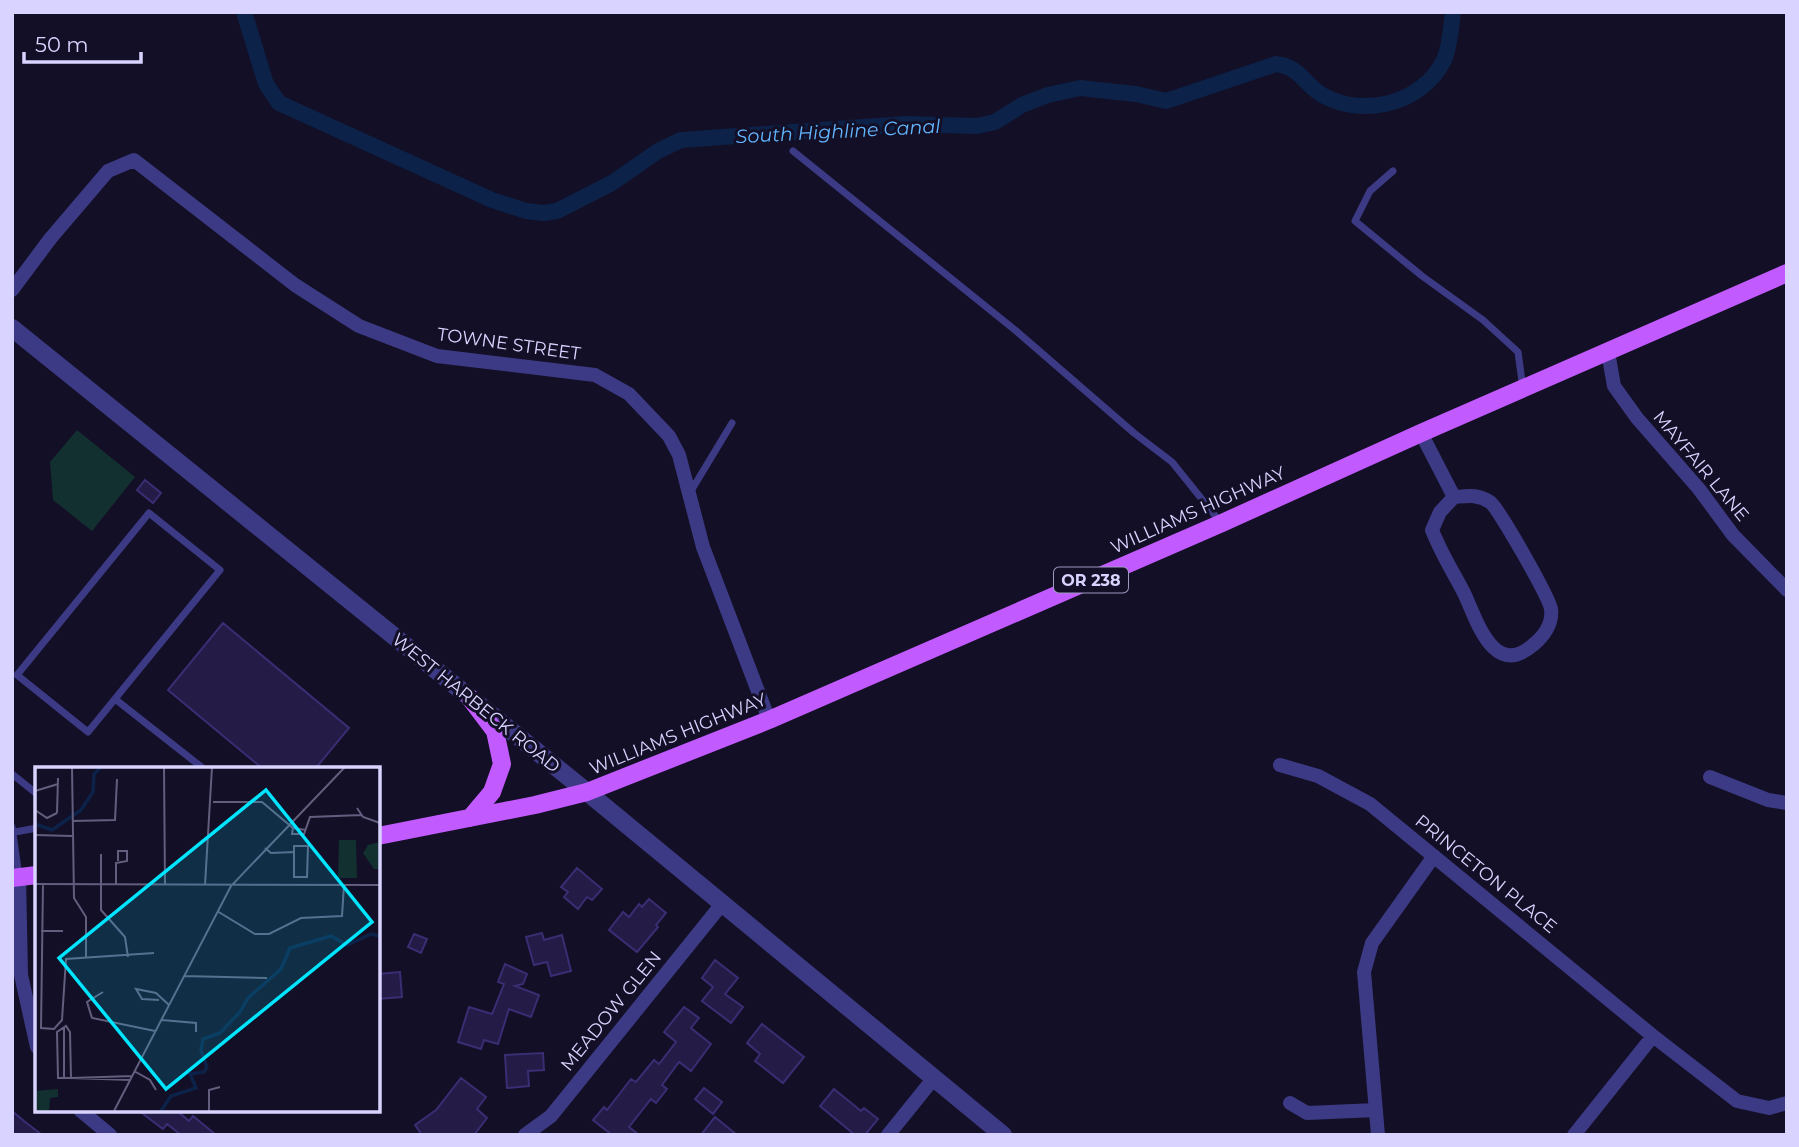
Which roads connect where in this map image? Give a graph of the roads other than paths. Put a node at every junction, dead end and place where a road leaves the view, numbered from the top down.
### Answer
1 (793, 151) dead end
2 (1394, 171) dead end
3 (1787, 273) edge
4 (12, 290) edge
5 (12, 328) edge
6 (1608, 352) junction
7 (1523, 390) junction
8 (732, 423) dead end
9 (1421, 433) junction
10 (689, 495) junction
11 (1454, 497) junction
12 (1222, 523) junction
13 (1787, 590) edge
14 (470, 698) junction
15 (115, 699) junction
16 (769, 720) junction
17 (1280, 765) dead end
18 (201, 767) edge
19 (12, 774) edge
20 (1710, 777) dead end
21 (35, 792) edge
22 (587, 792) junction
23 (1787, 803) edge
24 (470, 818) junction
25 (35, 828) edge
26 (13, 830) edge
27 (380, 836) edge
28 (1434, 856) junction
29 (23, 877) edge
30 (722, 904) junction
31 (1653, 1036) junction
32 (35, 1038) edge
33 (934, 1078) junction
34 (1290, 1103) dead end
35 (1787, 1103) edge
36 (1376, 1110) junction
37 (82, 1112) edge
38 (110, 1135) edge
39 (525, 1135) edge
40 (888, 1135) edge
41 (1003, 1135) edge
42 (1378, 1135) edge
43 (1574, 1135) edge

1 - 12 lane
2 - 7 lane
3 - 6 main road, WILLIAMS HIGHWAY / OR 238
4 - 10 street, TOWNE STREET
5 - 14 street, WEST HARBECK ROAD
6 - 7 main road, WILLIAMS HIGHWAY / OR 238
6 - 13 street, MAYFAIR LANE
7 - 9 main road, WILLIAMS HIGHWAY / OR 238
8 - 10 lane
9 - 11 street
9 - 12 main road, WILLIAMS HIGHWAY / OR 238
10 - 16 street, TOWNE STREET
11 - 11 street
12 - 16 main road, WILLIAMS HIGHWAY / OR 238
14 - 22 street, WEST HARBECK ROAD
14 - 24 main road
15 - 15 lane
15 - 18 lane
16 - 22 main road, WILLIAMS HIGHWAY / OR 238
17 - 28 street, PRINCETON PLACE
19 - 21 lane
20 - 23 street
22 - 24 main road, WILLIAMS HIGHWAY / OR 238
22 - 30 street, WEST HARBECK ROAD
24 - 27 main road, WILLIAMS HIGHWAY / OR 238
25 - 26 lane
26 - 29 lane
28 - 31 street, PRINCETON PLACE
28 - 36 street
29 - 32 street
30 - 33 street, WEST HARBECK ROAD
30 - 39 street, MEADOW GLEN
31 - 35 street, PRINCETON PLACE
31 - 43 street
33 - 40 street
33 - 41 street, WEST HARBECK ROAD
34 - 36 street
36 - 42 street
37 - 38 street

